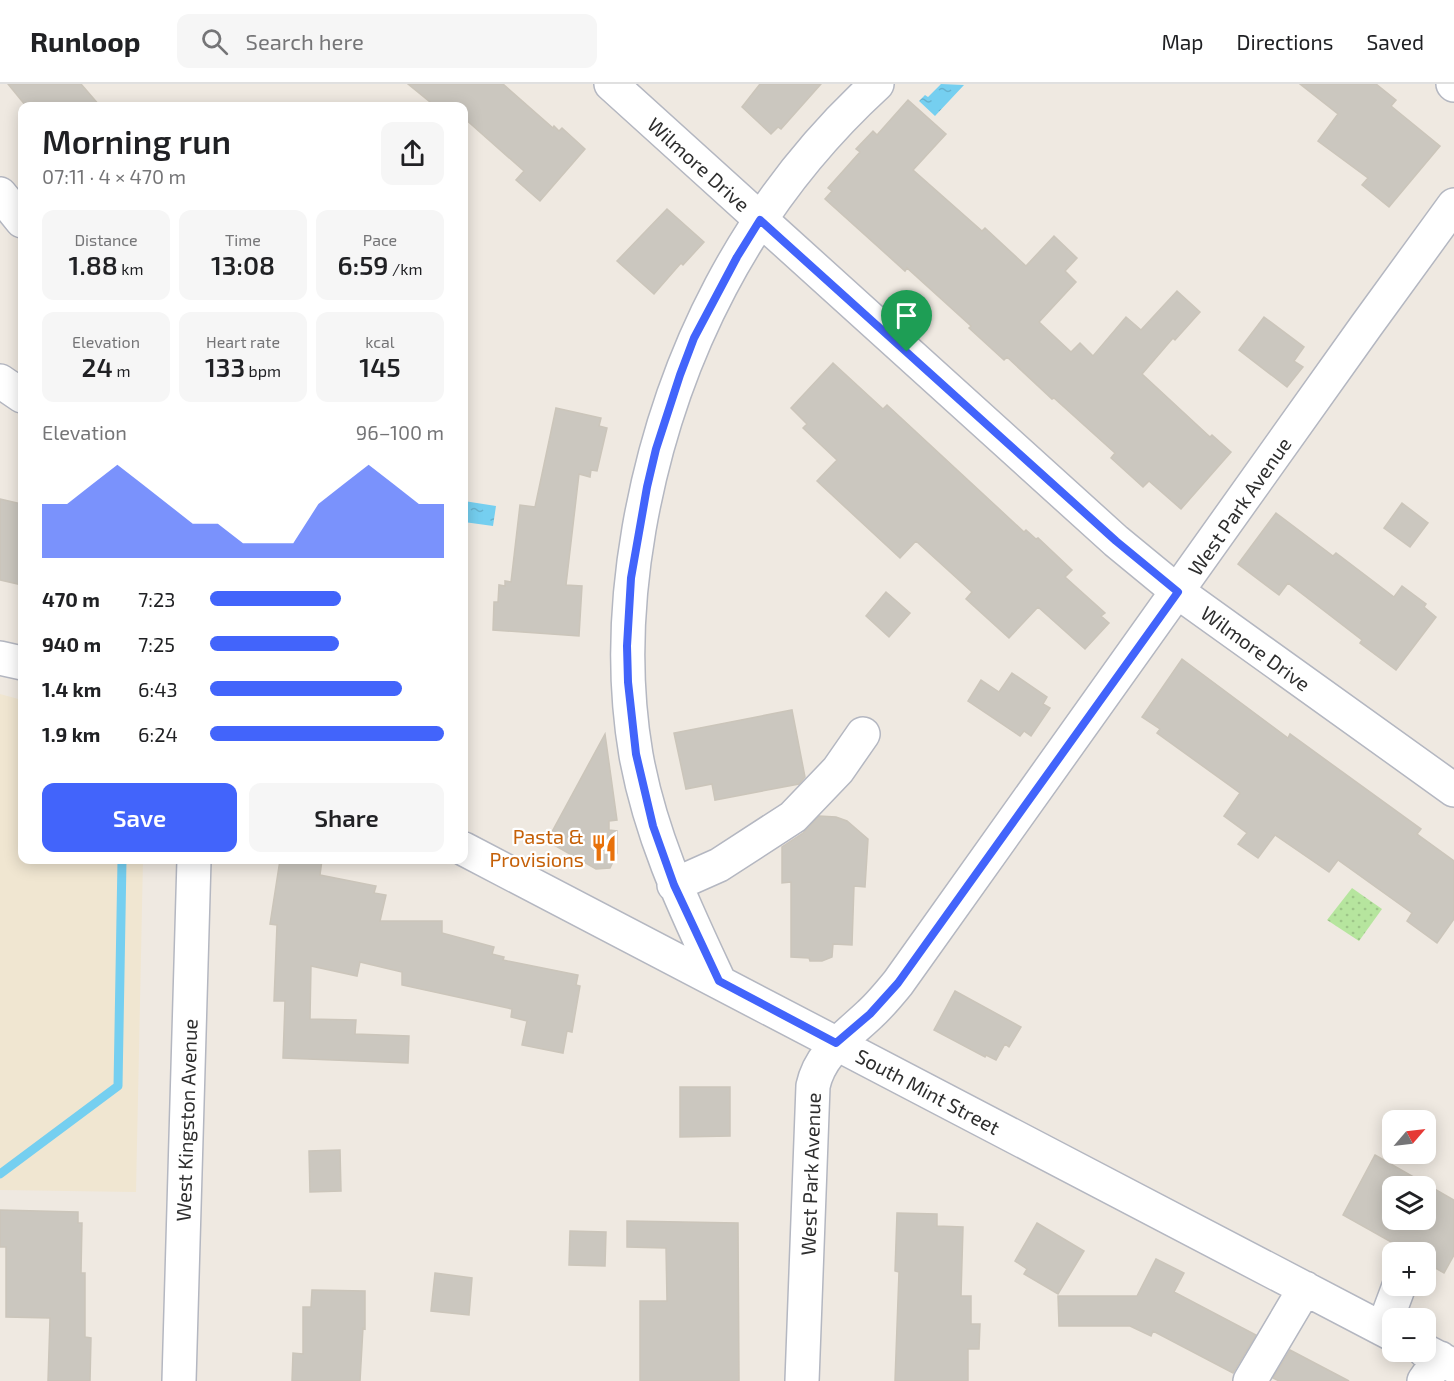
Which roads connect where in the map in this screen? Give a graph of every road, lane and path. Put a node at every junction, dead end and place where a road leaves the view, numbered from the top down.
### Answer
1 (611, 84) edge
2 (878, 84) edge
3 (0, 194) edge
4 (1454, 205) edge
5 (18, 216) edge
6 (760, 220) junction
7 (0, 381) edge
8 (18, 393) edge
9 (1178, 592) junction
10 (0, 658) edge
11 (18, 662) edge
12 (864, 734) dead end
13 (1454, 790) edge
14 (468, 851) edge
15 (194, 864) edge
16 (674, 885) junction
17 (719, 981) junction
18 (836, 1043) junction
19 (1305, 1288) junction
20 (1382, 1328) edge
21 (179, 1381) edge
22 (802, 1381) edge
23 (1250, 1381) edge

1 - 6 street, Wilmore Drive
2 - 6 street
3 - 5 street
4 - 9 street, West Park Avenue
6 - 9 street, Wilmore Drive
6 - 16 street
7 - 8 street
9 - 13 street, Wilmore Drive
9 - 18 street, West Park Avenue
10 - 11 street
12 - 16 street
14 - 17 street, South Mint Street
15 - 21 street, West Kingston Avenue
16 - 17 street
17 - 18 street, South Mint Street
18 - 19 street, South Mint Street
18 - 22 street, West Park Avenue
19 - 20 street, South Mint Street
19 - 23 street

